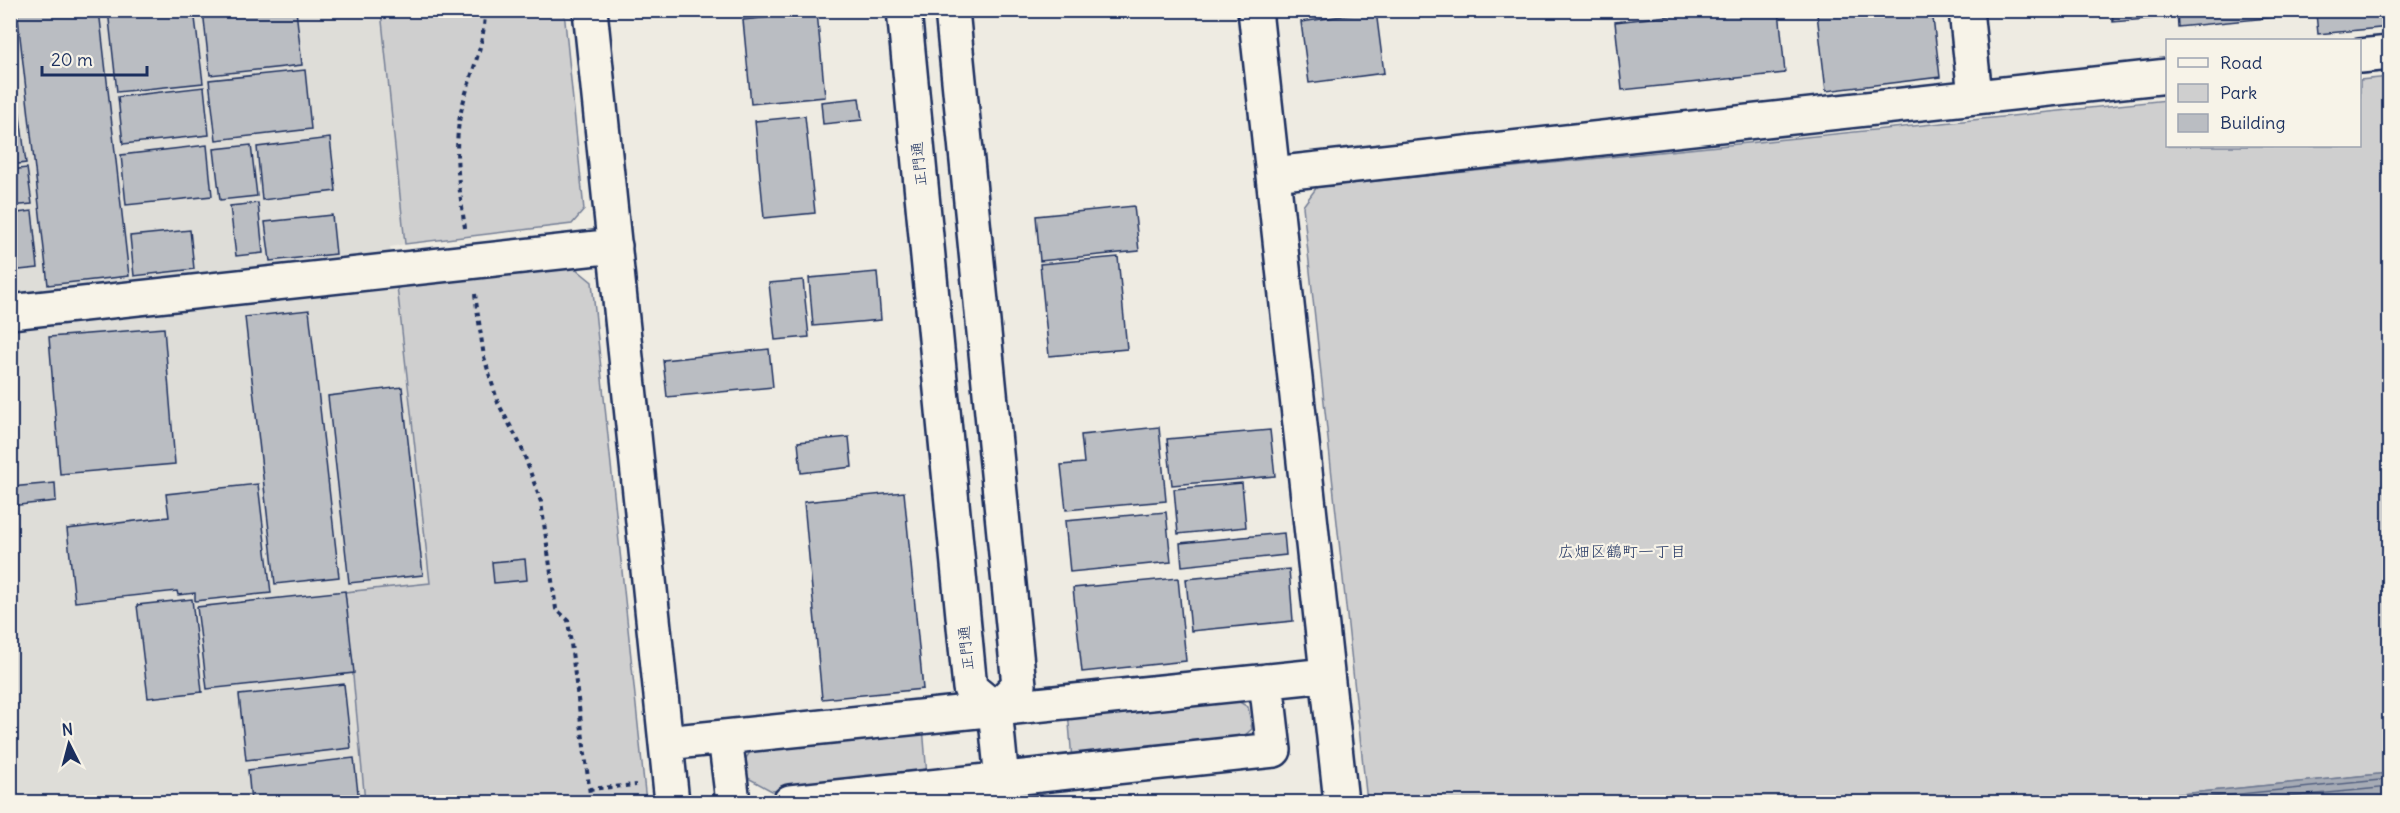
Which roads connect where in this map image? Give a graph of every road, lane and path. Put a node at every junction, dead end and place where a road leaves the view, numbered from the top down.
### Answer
1 (485, 10) edge
2 (590, 10) edge
3 (904, 10) edge
4 (951, 10) edge
5 (1255, 10) edge
6 (1966, 10) edge
7 (2390, 53) edge
8 (2361, 56) edge
9 (2166, 76) edge
10 (1975, 96) junction
11 (1273, 174) junction
12 (615, 246) junction
13 (470, 262) junction
14 (10, 312) edge
15 (1327, 675) junction
16 (1266, 681) junction
17 (995, 709) junction
18 (725, 737) junction
19 (666, 743) junction
20 (589, 789) junction
21 (1003, 791) edge
22 (671, 793) edge
23 (591, 802) edge
24 (733, 802) edge
25 (790, 802) edge
26 (1341, 802) edge

1 - 13 path
2 - 12 street
3 - 17 street, 正門通
4 - 17 street
5 - 11 street
6 - 10 street
7 - 8 street
9 - 10 street
10 - 11 street
11 - 15 street
12 - 13 street
12 - 19 street
13 - 14 street
13 - 20 path
15 - 16 street
15 - 26 street
16 - 17 street
16 - 21 street
17 - 18 street
17 - 21 street
18 - 19 street
18 - 24 street
19 - 22 street
20 - 22 path
20 - 23 path
21 - 25 street

